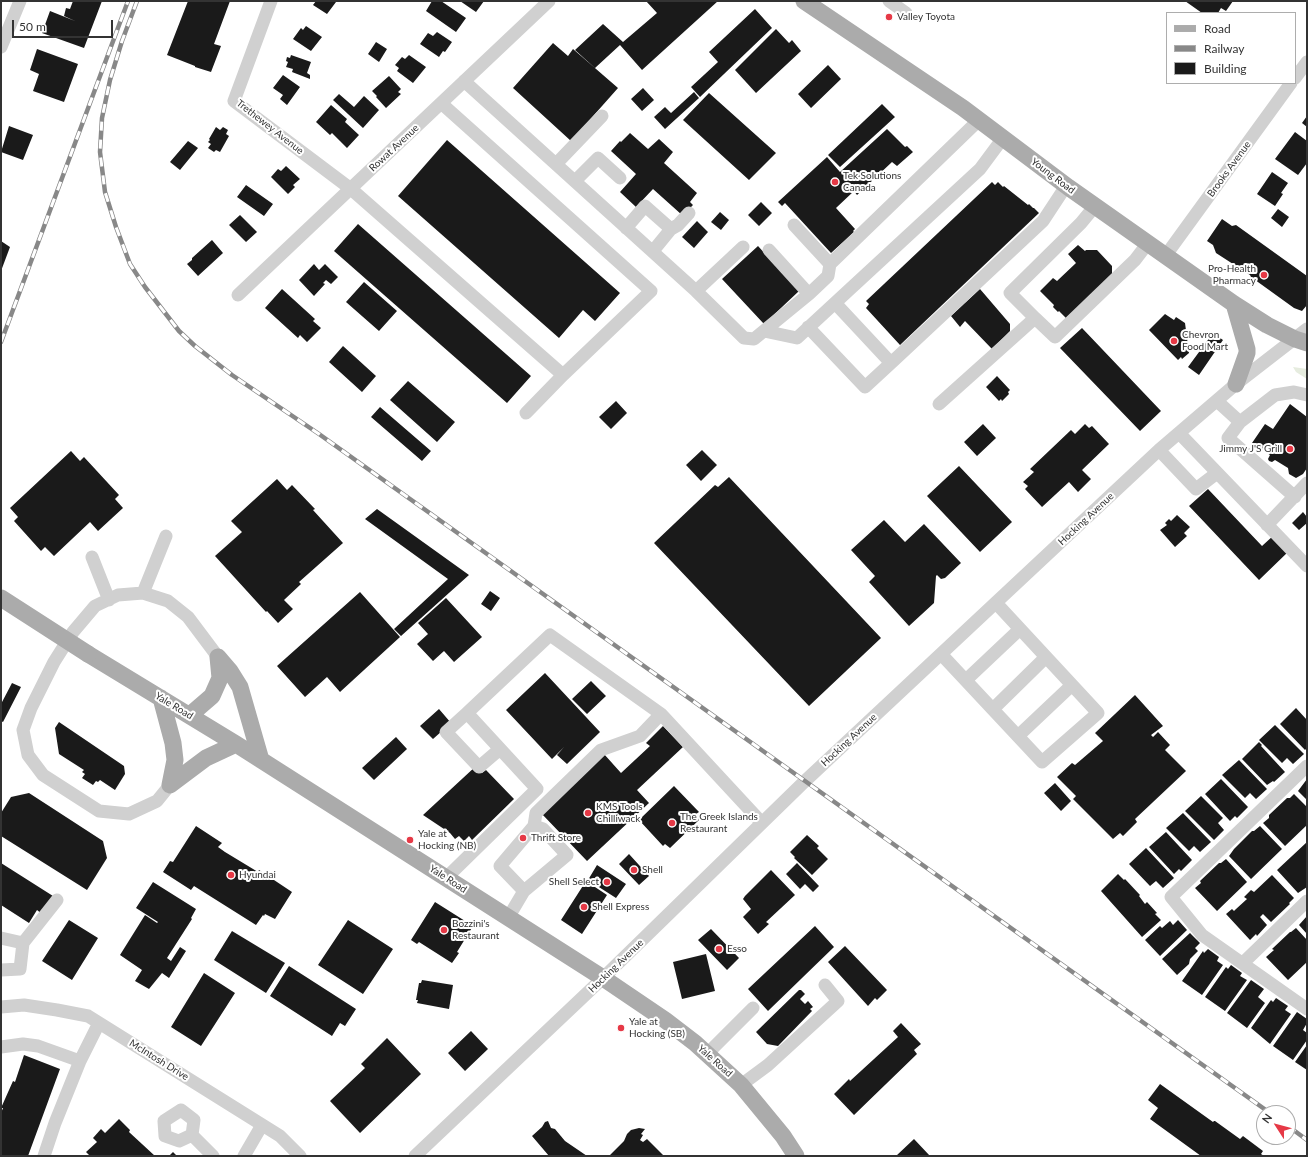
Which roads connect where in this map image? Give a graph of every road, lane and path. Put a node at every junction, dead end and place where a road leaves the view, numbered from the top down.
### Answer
1 (271, 1) edge
2 (549, 1) edge
3 (804, 1) edge
4 (889, 1) edge
5 (16, 2) edge
6 (906, 13) dead end
7 (1, 47) edge
8 (1307, 62) edge
9 (1296, 77) edge
10 (464, 81) junction
11 (1291, 84) edge
12 (441, 103) junction
13 (602, 116) dead end
14 (979, 120) junction
15 (1003, 138) junction
16 (556, 164) junction
17 (620, 178) dead end
18 (575, 181) junction
19 (1066, 186) junction
20 (351, 189) junction
21 (1095, 206) junction
22 (689, 213) dead end
23 (794, 224) dead end
24 (626, 228) junction
25 (671, 230) junction
26 (1148, 243) junction
27 (743, 247) dead end
28 (769, 250) dead end
29 (653, 251) junction
30 (1166, 255) junction
31 (830, 264) junction
32 (696, 291) junction
33 (809, 294) junction
34 (238, 295) dead end
35 (835, 303) junction
36 (1234, 304) junction
37 (1035, 318) junction
38 (808, 327) junction
39 (764, 331) junction
40 (1303, 337) edge
41 (891, 363) junction
42 (563, 376) junction
43 (1236, 384) junction
44 (1305, 397) edge
45 (1217, 401) junction
46 (939, 404) dead end
47 (526, 413) dead end
48 (1240, 422) junction
49 (1179, 433) junction
50 (1160, 450) junction
51 (1217, 473) junction
52 (1307, 484) edge
53 (1295, 497) junction
54 (1268, 525) junction
55 (166, 536) dead end
56 (92, 557) dead end
57 (1307, 566) edge
58 (143, 593) junction
59 (1, 598) edge
60 (109, 600) junction
61 (996, 603) junction
62 (1020, 629) junction
63 (941, 654) junction
64 (218, 657) junction
65 (1046, 657) junction
66 (966, 680) junction
67 (1072, 685) junction
68 (161, 698) junction
69 (993, 709) junction
70 (467, 713) junction
71 (661, 714) junction
72 (190, 715) junction
73 (1018, 736) junction
74 (236, 744) junction
75 (500, 749) junction
76 (261, 760) junction
77 (1307, 766) edge
78 (170, 785) junction
79 (762, 823) junction
80 (534, 826) junction
81 (446, 878) junction
82 (524, 891) junction
83 (57, 900) dead end
84 (1307, 901) edge
85 (508, 918) junction
86 (1, 938) edge
87 (23, 943) junction
88 (1244, 963) junction
89 (1, 970) edge
90 (603, 978) junction
91 (825, 985) dead end
92 (1, 1007) edge
93 (753, 1008) dead end
94 (1307, 1009) edge
95 (99, 1023) junction
96 (1, 1047) edge
97 (707, 1054) junction
98 (80, 1061) junction
99 (741, 1085) junction
100 (262, 1125) junction
101 (192, 1135) dead end
102 (44, 1156) edge
103 (213, 1156) edge
104 (244, 1156) edge
105 (300, 1156) edge
106 (415, 1156) edge
107 (796, 1156) edge

1 - 20 street, Trethewey Avenue
2 - 10 street, Rowat Avenue
3 - 14 main road, Young Road
4 - 6 street
5 - 7 street
8 - 9 street
10 - 12 street, Rowat Avenue
10 - 16 street
11 - 30 street, Brooks Avenue
12 - 20 street, Rowat Avenue
12 - 42 street
13 - 16 street
14 - 15 main road, Young Road
14 - 31 street
15 - 19 main road, Young Road
15 - 35 street
16 - 18 street
17 - 18 street
18 - 24 street
19 - 21 main road, Young Road
19 - 41 street
20 - 34 street, Rowat Avenue
20 - 42 street
21 - 26 main road, Young Road
21 - 37 street
22 - 25 street
23 - 31 street
24 - 25 street
24 - 29 street
25 - 29 street
26 - 30 main road, Young Road
26 - 37 street
27 - 32 street
28 - 33 street
29 - 32 street
30 - 36 main road, Young Road
31 - 33 street
32 - 39 street
33 - 39 street
35 - 38 street
35 - 41 street
36 - 40 main road, Young Road
36 - 43 main road
37 - 46 street
38 - 39 street
38 - 41 street
40 - 43 street, Hocking Avenue
42 - 47 street
43 - 45 street, Hocking Avenue
44 - 48 street
45 - 48 street
45 - 49 street, Hocking Avenue
48 - 53 street
49 - 50 street, Hocking Avenue
49 - 51 street
50 - 51 street
50 - 61 street, Hocking Avenue
51 - 54 street
52 - 53 street
53 - 54 street
54 - 57 street
55 - 58 street
56 - 60 street
58 - 60 street
58 - 64 street
59 - 68 main road, Yale Road, bridge
60 - 78 street
61 - 62 street
61 - 63 street, Hocking Avenue
62 - 65 street
62 - 66 street
63 - 66 street
63 - 79 street, Hocking Avenue
64 - 72 main road
64 - 76 main road
65 - 67 street
65 - 69 street
66 - 69 street
67 - 73 street
67 - 73 street
68 - 72 main road, Yale Road
68 - 78 main road
69 - 73 street
70 - 71 street
70 - 75 street
70 - 75 street
71 - 79 street
71 - 80 street
72 - 74 main road, Yale Road
74 - 76 main road, Yale Road
74 - 78 main road
75 - 81 street
76 - 81 main road, Yale Road
77 - 88 street
79 - 90 street, Hocking Avenue
80 - 82 street
80 - 82 street
81 - 85 main road, Yale Road
82 - 85 street
83 - 87 street
84 - 88 street
85 - 90 main road, Yale Road
86 - 87 street
87 - 89 street
88 - 94 street
90 - 97 main road, Yale Road
90 - 106 street, Hocking Avenue
91 - 99 street
92 - 95 street, McIntosh Drive
93 - 97 street
95 - 98 street
95 - 100 street, McIntosh Drive
96 - 98 street
97 - 99 main road, Yale Road
98 - 102 street
99 - 107 main road, Yale Road
100 - 104 street
100 - 105 street, McIntosh Drive
101 - 103 street

